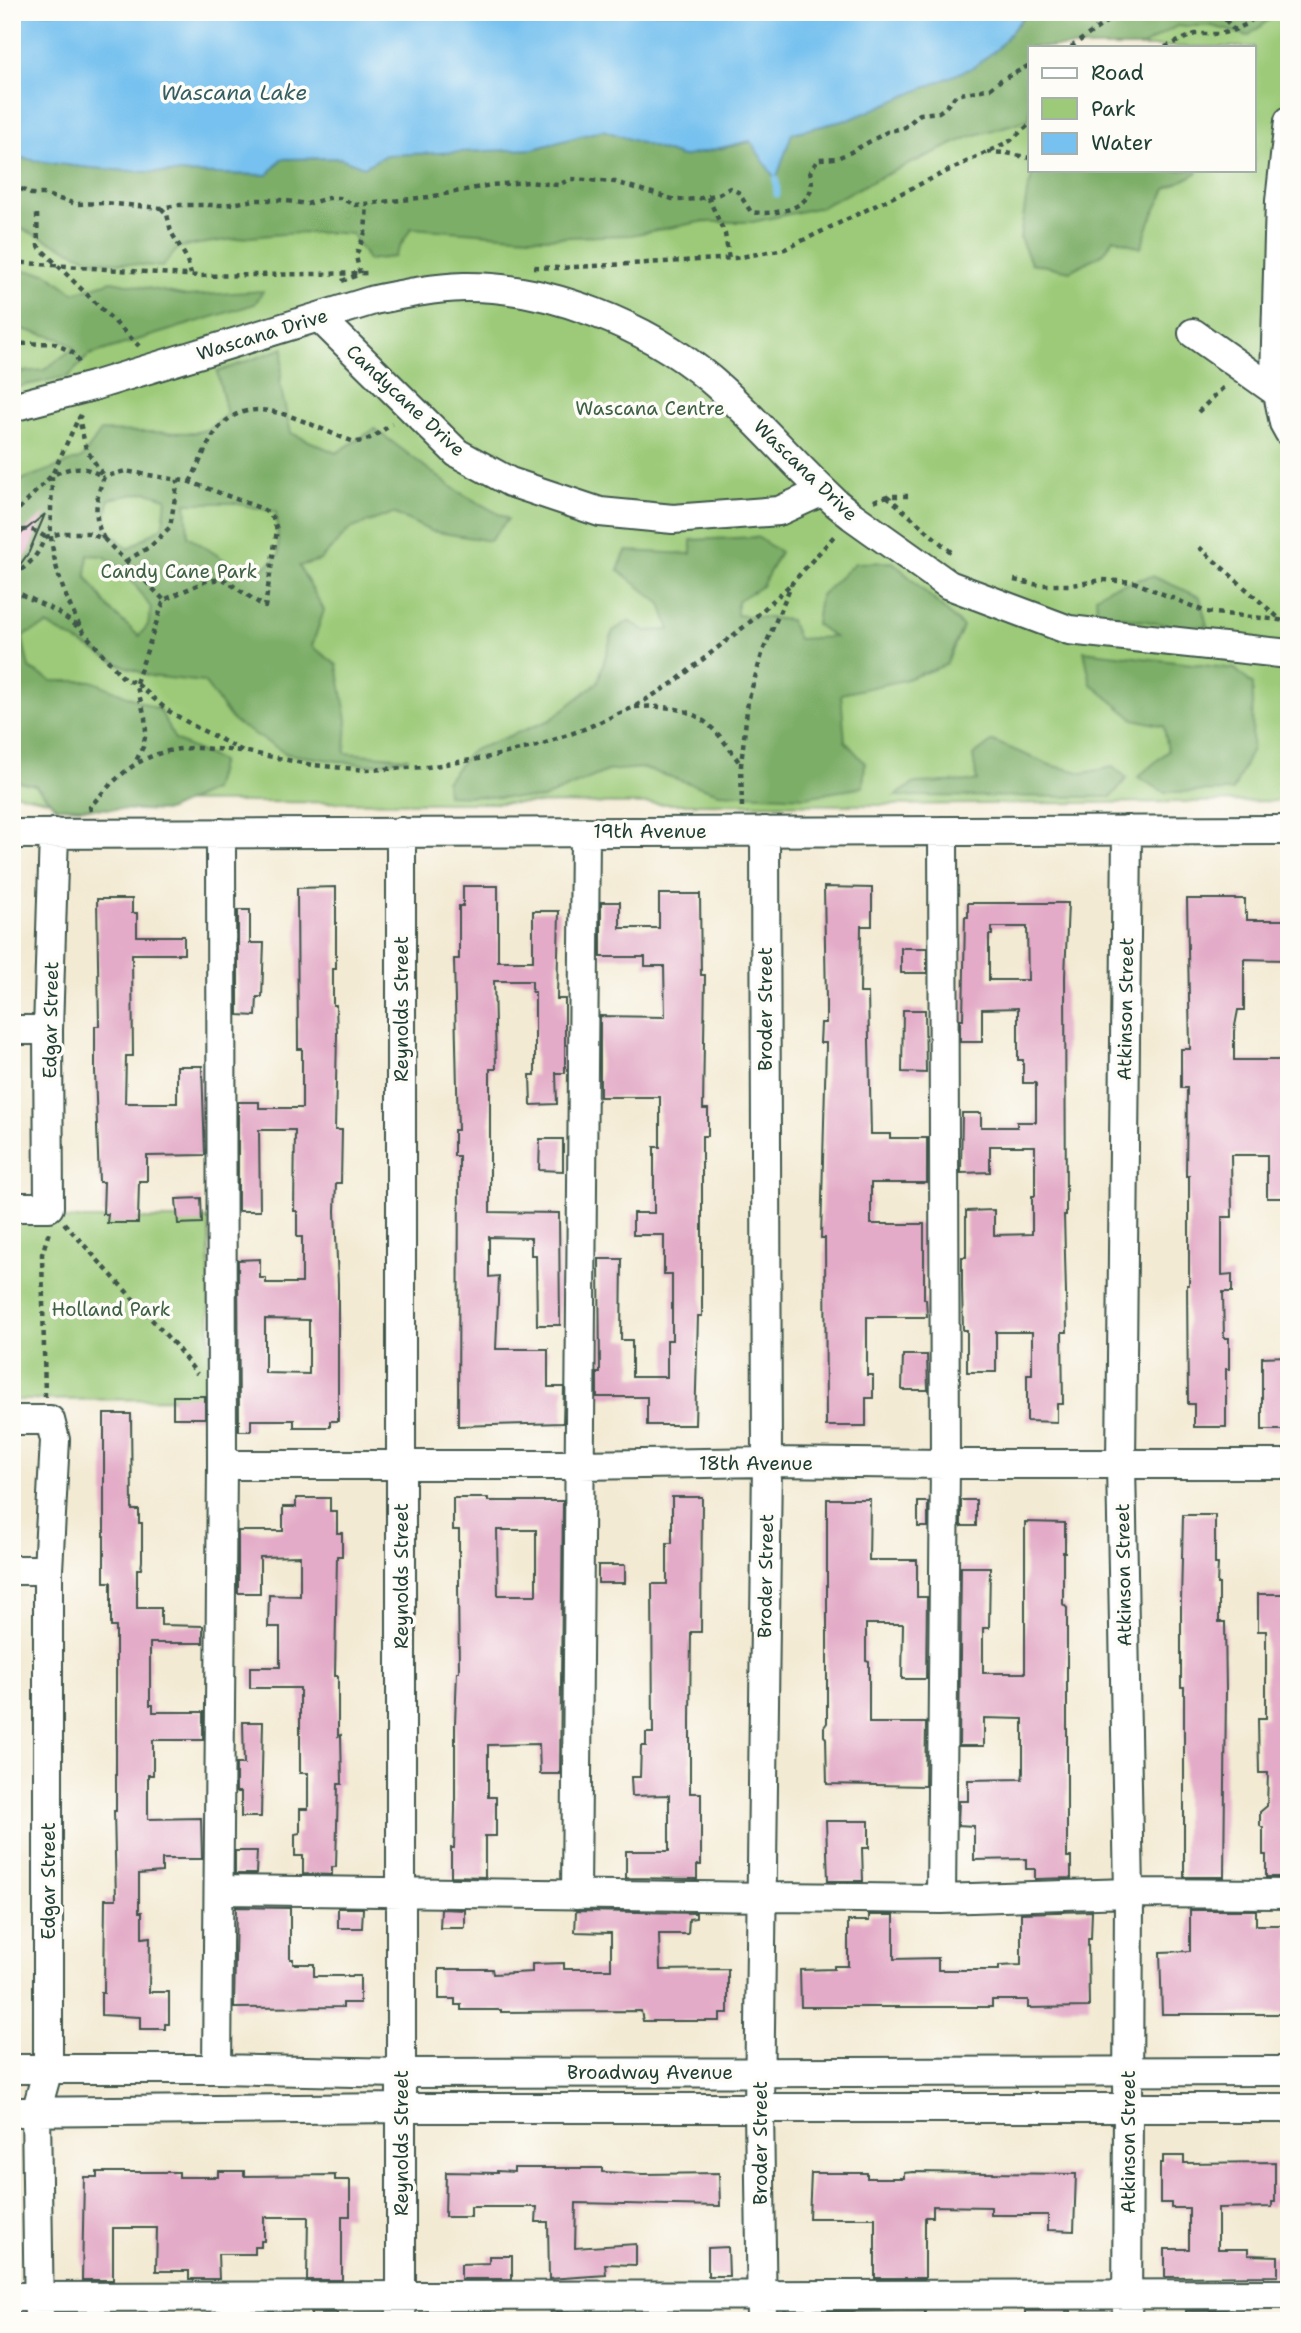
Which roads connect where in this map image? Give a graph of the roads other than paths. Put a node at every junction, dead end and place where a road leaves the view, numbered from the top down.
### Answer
1 (1289, 121) edge
2 (318, 317) junction
3 (1194, 333) dead end
4 (1278, 393) junction
5 (12, 407) edge
6 (1289, 432) edge
7 (823, 491) junction
8 (1289, 654) edge
9 (12, 826) edge
10 (1127, 830) junction
11 (1289, 830) edge
12 (754, 831) junction
13 (943, 831) junction
14 (401, 832) junction
15 (585, 832) junction
16 (54, 833) junction
17 (221, 833) junction
18 (12, 834) edge
19 (12, 1030) edge
20 (48, 1030) junction
21 (12, 1207) edge
22 (12, 1420) edge
23 (767, 1462) junction
24 (1289, 1464) edge
25 (222, 1465) junction
26 (401, 1465) junction
27 (580, 1465) junction
28 (945, 1465) junction
29 (1121, 1465) junction
30 (12, 1570) edge
31 (48, 1570) junction
32 (219, 1890) junction
33 (401, 1891) junction
34 (1129, 1893) junction
35 (1289, 1894) edge
36 (576, 1895) junction
37 (761, 1897) junction
38 (942, 1899) junction
39 (12, 2069) edge
40 (48, 2069) junction
41 (217, 2069) junction
42 (760, 2071) junction
43 (1289, 2071) edge
44 (1128, 2072) junction
45 (401, 2073) junction
46 (401, 2108) junction
47 (1128, 2108) junction
48 (1289, 2108) edge
49 (759, 2109) junction
50 (24, 2112) edge
51 (1289, 2294) edge
52 (30, 2305) edge
53 (1127, 2307) edge
54 (581, 2308) edge
55 (762, 2308) edge
56 (946, 2308) edge
57 (224, 2309) edge
58 (401, 2309) edge

1 - 4 street
2 - 5 street, Wascana Drive
2 - 7 street, Wascana Drive
2 - 7 street, Candycane Drive
3 - 4 street
4 - 6 street
7 - 8 street, Wascana Drive
9 - 16 street
10 - 11 street, 19th Avenue
10 - 13 street, 19th Avenue
10 - 29 street, Atkinson Street
12 - 13 street, 19th Avenue
12 - 15 street, 19th Avenue
12 - 23 street, Broder Street
13 - 28 street
14 - 15 street, 19th Avenue
14 - 17 street, 19th Avenue
14 - 26 street, Reynolds Street
15 - 27 street
16 - 17 street, 19th Avenue
16 - 18 street, 19th Avenue
16 - 20 street, Edgar Street
17 - 25 street
19 - 20 street
20 - 21 street, Edgar Street
22 - 31 street, Edgar Street
23 - 27 street, 18th Avenue
23 - 28 street, 18th Avenue
23 - 37 street, Broder Street
24 - 29 street, 18th Avenue
25 - 26 street, 18th Avenue
25 - 32 street
26 - 27 street, 18th Avenue
26 - 33 street, Reynolds Street
27 - 36 street
28 - 29 street, 18th Avenue
28 - 38 street
29 - 34 street, Atkinson Street
30 - 31 street
31 - 40 street, Edgar Street
32 - 33 street
32 - 41 street
33 - 36 street
33 - 45 street, Reynolds Street
34 - 35 street
34 - 38 street
34 - 44 street, Atkinson Street
36 - 37 street
37 - 38 street
37 - 42 street, Broder Street
39 - 40 street, Broadway Avenue
40 - 41 street, Broadway Avenue
40 - 50 street, Edgar Street
41 - 45 street, Broadway Avenue
42 - 44 street, Broadway Avenue
42 - 45 street, Broadway Avenue
42 - 49 street, Broder Street
43 - 44 street, Broadway Avenue
44 - 47 street, Atkinson Street
45 - 46 street, Reynolds Street
46 - 49 street, Broadway Avenue
46 - 50 street, Broadway Avenue
46 - 58 street, Reynolds Street
47 - 48 street, Broadway Avenue
47 - 49 street, Broadway Avenue
47 - 53 street, Atkinson Street
49 - 55 street, Broder Street
50 - 52 street, Edgar Street
51 - 53 street
52 - 57 street
53 - 56 street
54 - 55 street
54 - 58 street
55 - 56 street
57 - 58 street

